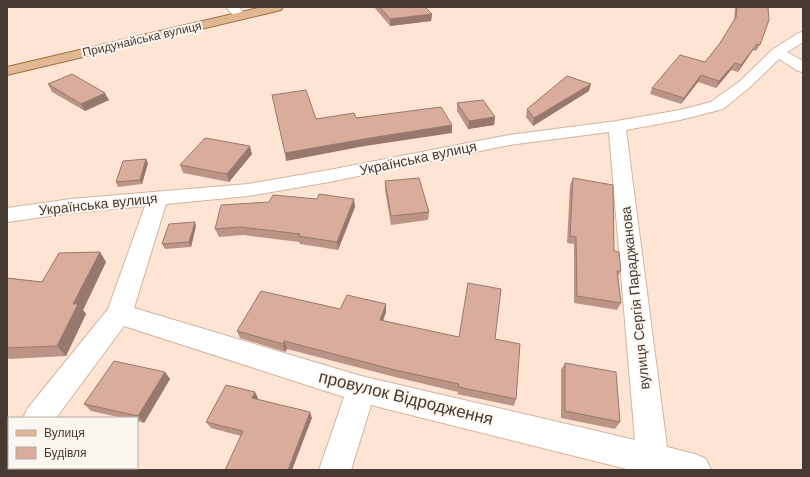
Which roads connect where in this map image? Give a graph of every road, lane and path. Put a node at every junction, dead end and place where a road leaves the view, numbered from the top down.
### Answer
1 (277, 7) edge
2 (236, 11) edge
3 (803, 36) edge
4 (778, 53) junction
5 (803, 68) edge
6 (7, 71) edge
7 (617, 126) junction
8 (158, 198) junction
9 (7, 215) edge
10 (119, 314) junction
11 (361, 389) junction
12 (39, 417) edge
13 (653, 464) edge
14 (335, 470) edge
15 (695, 470) edge

1 - 2 main road, Придунайська вулиця
2 - 6 main road, Придунайська вулиця
3 - 4 street, Українська вулиця
4 - 5 street
4 - 7 street, Українська вулиця
7 - 8 street, Українська вулиця
7 - 13 street, вулиця Сергія Параджанова
8 - 9 street, Українська вулиця
8 - 10 street
10 - 11 street, провулок Відродження
10 - 12 street
11 - 13 street, провулок Відродження
11 - 14 street
13 - 15 street, провулок Відродження

